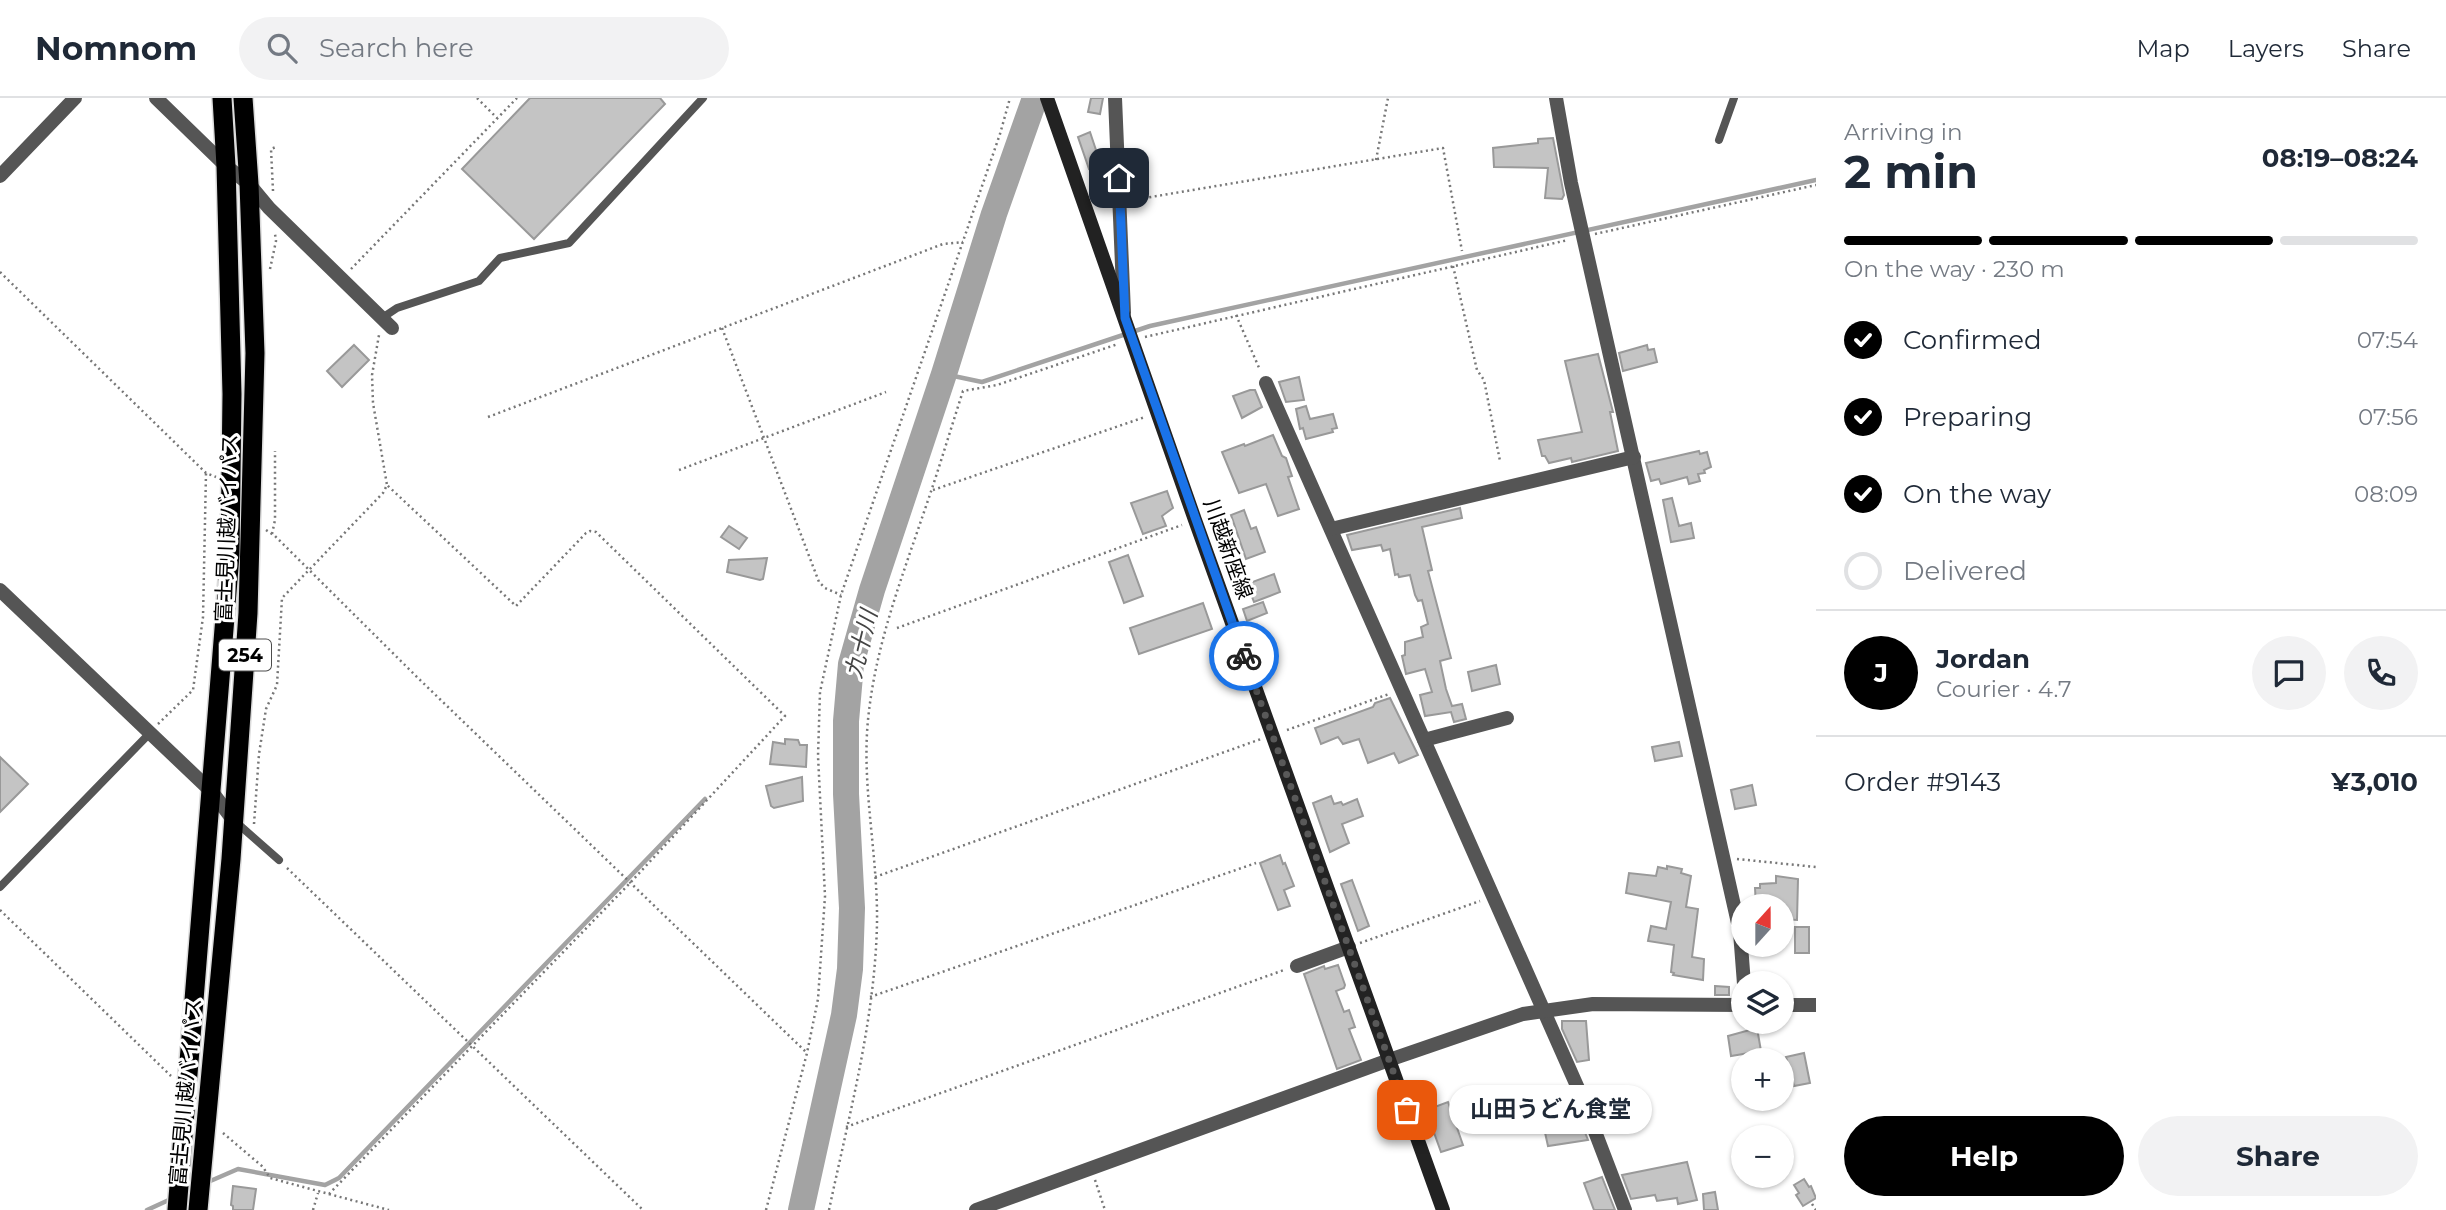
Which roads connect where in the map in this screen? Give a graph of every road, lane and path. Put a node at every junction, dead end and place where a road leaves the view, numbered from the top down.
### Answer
1 (75, 98) edge
2 (156, 98) edge
3 (222, 98) edge
4 (243, 98) edge
5 (477, 98) edge
6 (517, 98) edge
7 (703, 98) edge
8 (1010, 98) edge
9 (1047, 98) edge
10 (1115, 98) edge
11 (1388, 98) edge
12 (1556, 98) edge
13 (1734, 98) edge
14 (497, 118) junction
15 (1719, 140) dead end
16 (276, 147) dead end
17 (1376, 160) junction
18 (226, 166) junction
19 (0, 176) edge
20 (249, 184) junction
21 (1816, 185) edge
22 (1120, 201) junction
23 (270, 208) junction
24 (1584, 237) junction
25 (963, 242) junction
26 (1462, 251) dead end
27 (1453, 266) junction
28 (0, 272) edge
29 (342, 279) junction
30 (1236, 316) junction
31 (1125, 318) junction
32 (387, 323) junction
33 (722, 328) junction
34 (1132, 340) junction
35 (1266, 383) joint
36 (886, 392) dead end
37 (1158, 412) junction
38 (488, 417) dead end
39 (764, 438) junction
40 (275, 451) dead end
41 (1634, 457) junction
42 (1500, 461) dead end
43 (679, 470) dead end
44 (206, 473) junction
45 (232, 482) junction
46 (387, 485) junction
47 (932, 490) junction
48 (1195, 520) junction
49 (251, 528) junction
50 (1331, 529) junction
51 (272, 534) junction
52 (308, 570) junction
53 (0, 590) edge
54 (841, 595) junction
55 (897, 628) dead end
56 (1402, 690) junction
57 (1507, 718) dead end
58 (149, 734) junction
59 (1272, 735) junction
60 (1424, 740) junction
61 (212, 792) junction
62 (234, 821) junction
63 (251, 834) junction
64 (1723, 858) junction
65 (279, 860) joint
66 (1256, 863) dead end
67 (1816, 867) edge
68 (875, 877) junction
69 (630, 883) junction
70 (0, 887) edge
71 (1493, 897) junction
72 (0, 910) edge
73 (1349, 947) junction
74 (1297, 966) joint
75 (1743, 971) edge
76 (870, 997) junction
77 (1816, 1004) edge
78 (1731, 1005) edge
79 (1794, 1005) edge
80 (1542, 1010) junction
81 (472, 1047) junction
82 (807, 1053) junction
83 (1389, 1060) junction
84 (187, 1091) junction
85 (205, 1112) junction
86 (846, 1127) junction
87 (1091, 1168) junction
88 (318, 1192) junction
89 (329, 1194) junction
90 (1812, 1204) dead end
91 (177, 1210) edge
92 (198, 1210) edge
93 (313, 1210) edge
94 (389, 1210) edge
95 (643, 1210) edge
96 (766, 1210) edge
97 (829, 1210) edge
98 (976, 1210) edge
99 (1105, 1210) edge
100 (1443, 1210) edge
101 (1625, 1210) edge
102 (1816, 1210) edge

1 - 19 street
2 - 18 street
3 - 18 highway, 富士見川越バイパス / 254
4 - 20 highway, 富士見川越バイパス / 254
5 - 14 path
6 - 14 path
7 - 32 lane
8 - 25 path
9 - 31 main road, 川越新座線
10 - 22 street
11 - 17 path
12 - 24 street
13 - 15 lane
14 - 29 path
16 - 23 path
17 - 22 path
17 - 26 path
18 - 20 street
18 - 45 highway, 富士見川越バイパス / 254
20 - 23 street
20 - 49 highway, 富士見川越バイパス / 254
21 - 24 path
22 - 31 street
23 - 29 street
24 - 27 path
24 - 41 street
25 - 33 path
25 - 54 path
27 - 30 path
27 - 42 path
28 - 44 path
29 - 32 street
30 - 34 path
30 - 35 path
31 - 34 main road, 川越新座線
32 - 46 path
33 - 38 path
33 - 39 path
34 - 37 main road, 川越新座線
34 - 47 path
35 - 50 street
36 - 39 path
37 - 47 path
37 - 48 main road, 川越新座線
39 - 43 path
39 - 54 path
40 - 51 path
41 - 50 street
41 - 64 street
44 - 45 path
44 - 58 path
45 - 61 highway, 富士見川越バイパス / 254
46 - 52 path
46 - 69 path
47 - 68 path
48 - 55 path
48 - 59 main road, 川越新座線
49 - 51 path
49 - 62 highway, 富士見川越バイパス / 254
50 - 56 street
51 - 52 path
52 - 63 path
52 - 69 path
53 - 58 street
54 - 82 path
56 - 59 path
56 - 60 street
57 - 60 street
58 - 61 street
58 - 70 lane
59 - 68 path
59 - 73 main road, 川越新座線
60 - 71 street
61 - 62 street
61 - 84 highway, 富士見川越バイパス / 254
62 - 63 lane
62 - 85 highway, 富士見川越バイパス / 254
63 - 65 lane
64 - 67 path
64 - 75 street
65 - 81 path
66 - 76 path
68 - 76 path
69 - 81 path
69 - 82 path
71 - 73 path
71 - 80 street
72 - 84 path
73 - 74 street
73 - 83 main road, 川越新座線
74 - 86 path
76 - 86 path
77 - 79 street
78 - 80 street
80 - 83 street
80 - 101 street
81 - 89 path
81 - 95 path
82 - 96 path
83 - 87 street
83 - 100 main road, 川越新座線
84 - 91 highway, 富士見川越バイパス / 254
85 - 88 path
85 - 92 highway, 富士見川越バイパス / 254
86 - 97 path
87 - 98 street
87 - 99 path
88 - 89 path
88 - 93 path
89 - 94 path
90 - 102 path

